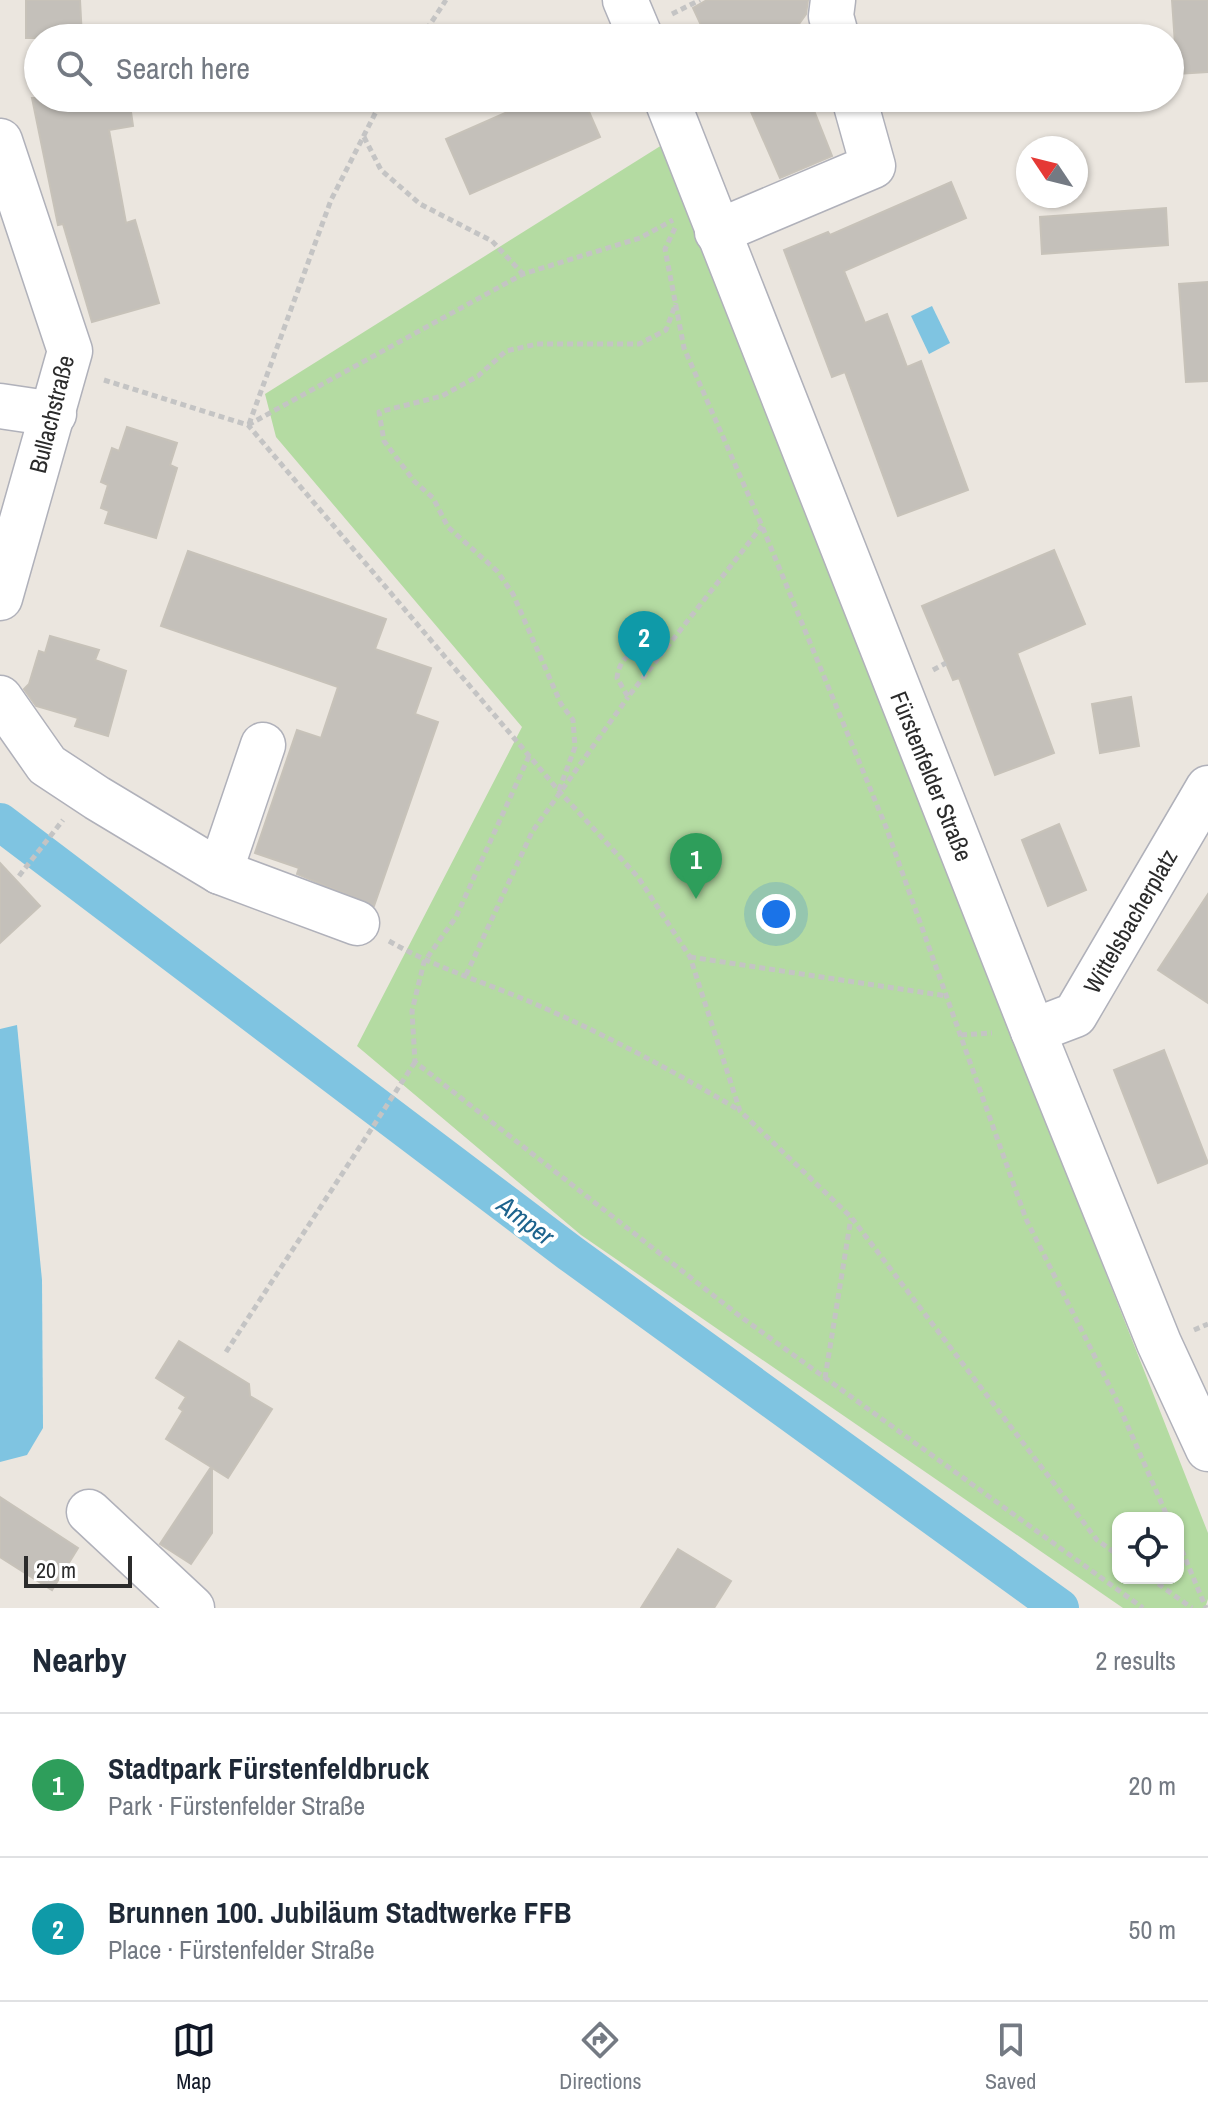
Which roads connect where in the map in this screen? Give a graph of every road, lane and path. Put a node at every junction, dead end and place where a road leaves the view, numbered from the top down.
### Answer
1 (446, 0) edge
2 (625, 0) edge
3 (833, 0) edge
4 (430, 24) edge
5 (635, 24) edge
6 (833, 24) edge
7 (376, 112) edge
8 (671, 112) edge
9 (858, 112) edge
10 (363, 136) junction
11 (0, 141) edge
12 (717, 232) junction
13 (523, 274) junction
14 (677, 300) junction
15 (66, 371) junction
16 (0, 406) edge
17 (54, 414) junction
18 (248, 425) junction
19 (762, 526) junction
20 (0, 598) edge
21 (660, 656) junction
22 (628, 697) junction
23 (0, 698) edge
24 (263, 745) dead end
25 (529, 756) junction
26 (1208, 788) edge
27 (559, 791) junction
28 (54, 831) dead end
29 (220, 872) junction
30 (19, 876) dead end
31 (357, 923) joint
32 (690, 957) junction
33 (424, 962) junction
34 (466, 975) junction
35 (947, 996) junction
36 (1033, 1031) junction
37 (415, 1062) junction
38 (740, 1111) junction
39 (851, 1217) junction
40 (226, 1352) dead end
41 (825, 1378) junction
42 (1208, 1449) edge
43 (89, 1512) dead end
44 (1165, 1512) edge
45 (1112, 1551) edge
46 (1184, 1555) edge
47 (1158, 1584) edge
48 (192, 1608) edge
49 (1143, 1608) edge
50 (1192, 1608) edge
51 (1206, 1608) edge

1 - 4 path
2 - 5 street
3 - 6 street
7 - 10 path
8 - 12 street, Fürstenfelder Straße
9 - 12 street
10 - 13 path
10 - 18 path
11 - 15 street, Bullachstraße
12 - 36 street, Fürstenfelder Straße
13 - 14 path
13 - 18 path
14 - 19 path
14 - 27 path
15 - 17 street, Bullachstraße
15 - 18 path
16 - 17 street
17 - 20 street, Bullachstraße
18 - 25 path
19 - 21 path
19 - 35 path
21 - 22 path
21 - 22 path
22 - 27 path
23 - 29 street
24 - 29 street
25 - 27 path
25 - 33 path
26 - 36 street, Wittelsbacherplatz
27 - 32 path
27 - 34 path
28 - 30 path
29 - 31 street
31 - 33 path
32 - 35 path
32 - 38 path
33 - 34 path
33 - 37 path
34 - 38 path
35 - 44 path
36 - 42 street, Fürstenfelder Straße
37 - 40 path
37 - 41 path
38 - 39 path
39 - 41 path
39 - 45 path
41 - 49 path
43 - 48 street
46 - 51 path
47 - 50 path

